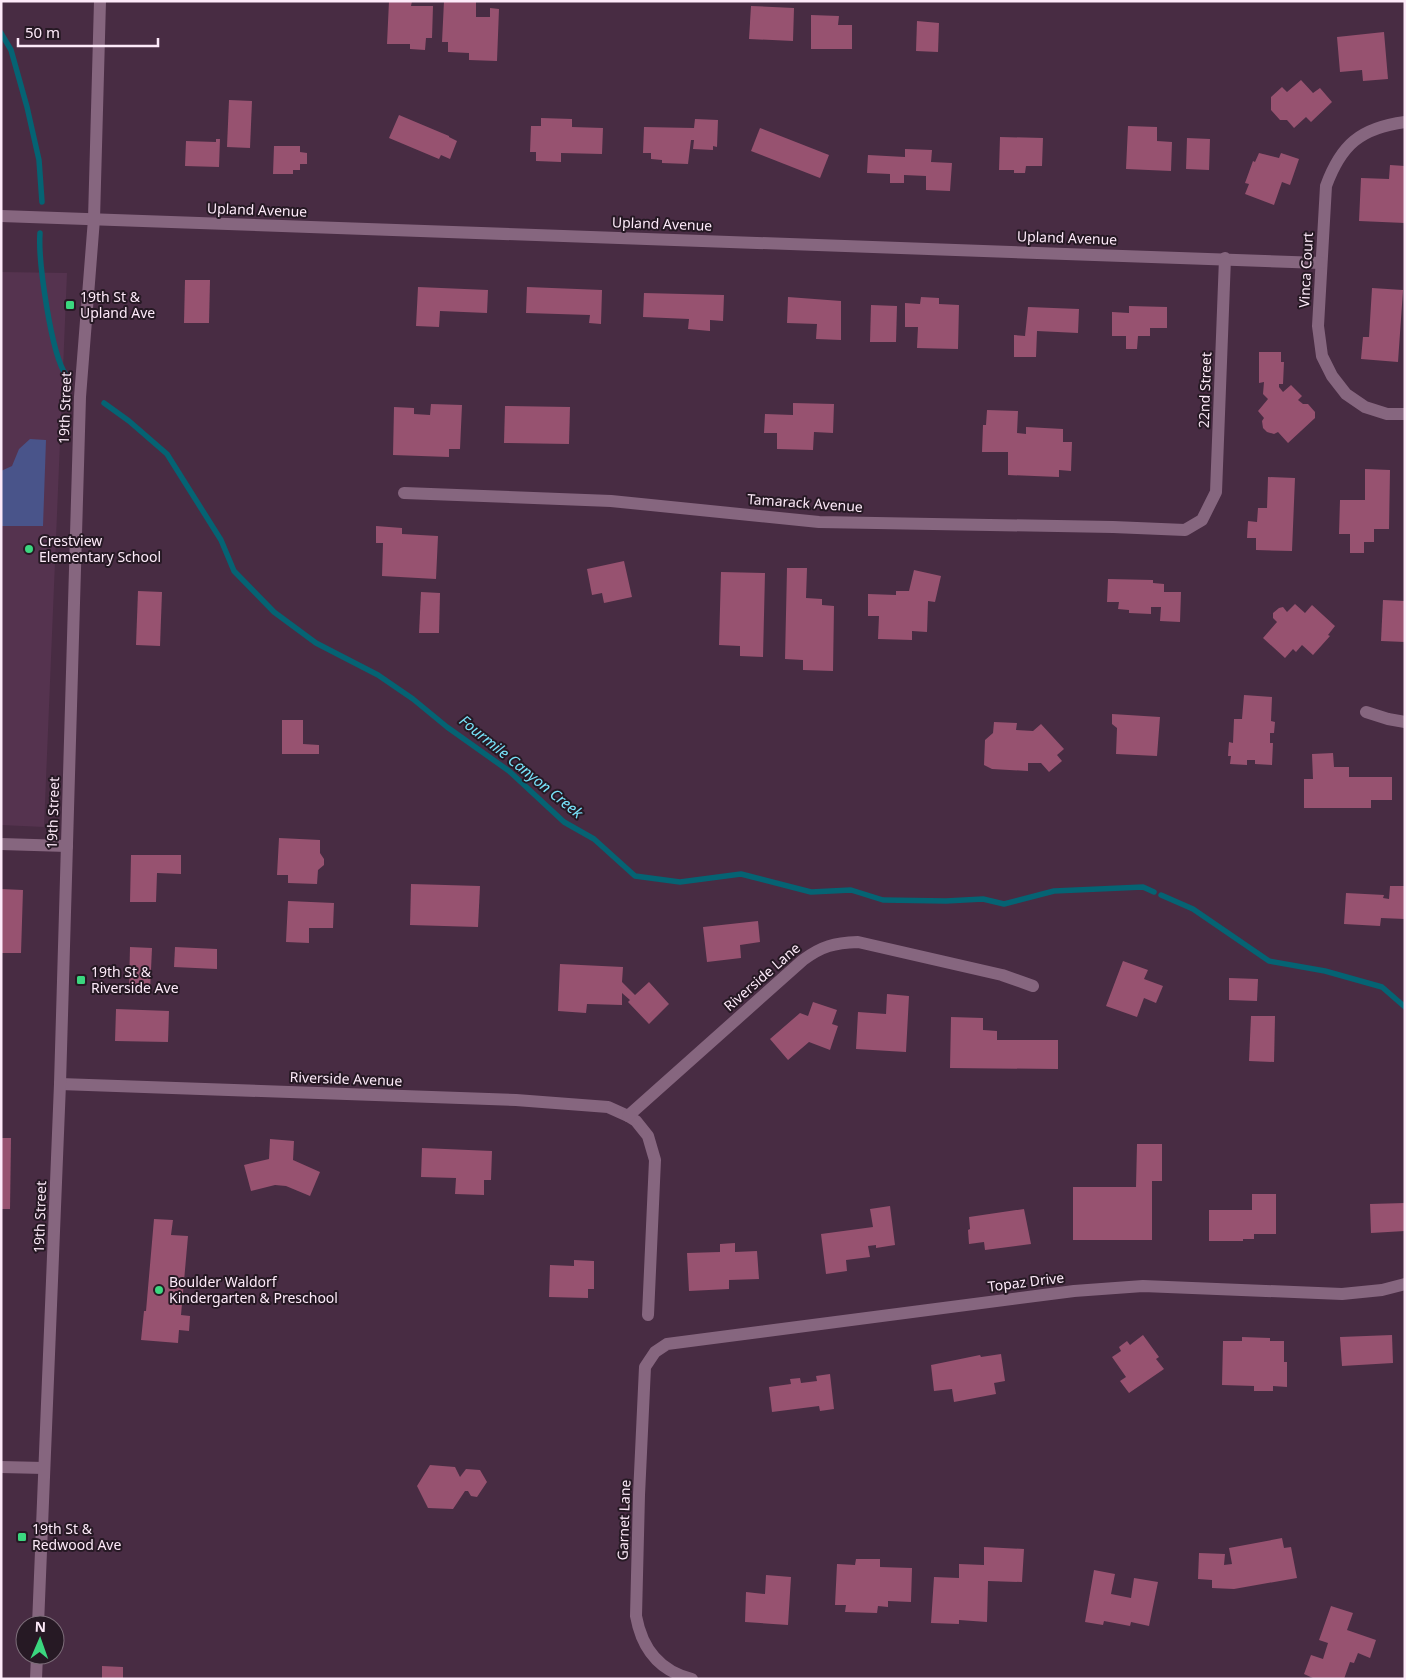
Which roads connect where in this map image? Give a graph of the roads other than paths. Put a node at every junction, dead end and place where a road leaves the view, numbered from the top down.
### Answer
1 (100, 1) edge
2 (1405, 122) edge
3 (1, 216) edge
4 (94, 219) junction
5 (1226, 258) junction
6 (1321, 263) junction
7 (1405, 414) edge
8 (404, 493) dead end
9 (1202, 520) joint
10 (1366, 712) dead end
11 (1405, 722) edge
12 (1, 844) edge
13 (67, 846) junction
14 (1033, 986) dead end
15 (60, 1084) junction
16 (628, 1116) junction
17 (1405, 1284) edge
18 (648, 1315) dead end
19 (655, 1352) joint
20 (1, 1467) edge
21 (44, 1468) junction
22 (38, 1615) edge
23 (37, 1665) edge
24 (36, 1679) edge
25 (692, 1679) edge

1 - 4 street, 19th Street
2 - 6 street, Vinca Court
3 - 4 street, Upland Avenue
4 - 5 street, Upland Avenue
4 - 13 street, 19th Street
5 - 6 street, Upland Avenue
5 - 9 street, 22nd Street
6 - 7 street, Vinca Court
8 - 9 street, Tamarack Avenue
10 - 11 street
12 - 13 street
13 - 15 street, 19th Street
14 - 16 street, Riverside Lane
15 - 16 street, Riverside Avenue
15 - 21 street, 19th Street
16 - 18 street
17 - 19 street, Topaz Drive
19 - 25 street, Garnet Lane
20 - 21 street
21 - 22 street, 19th Street
23 - 24 street

